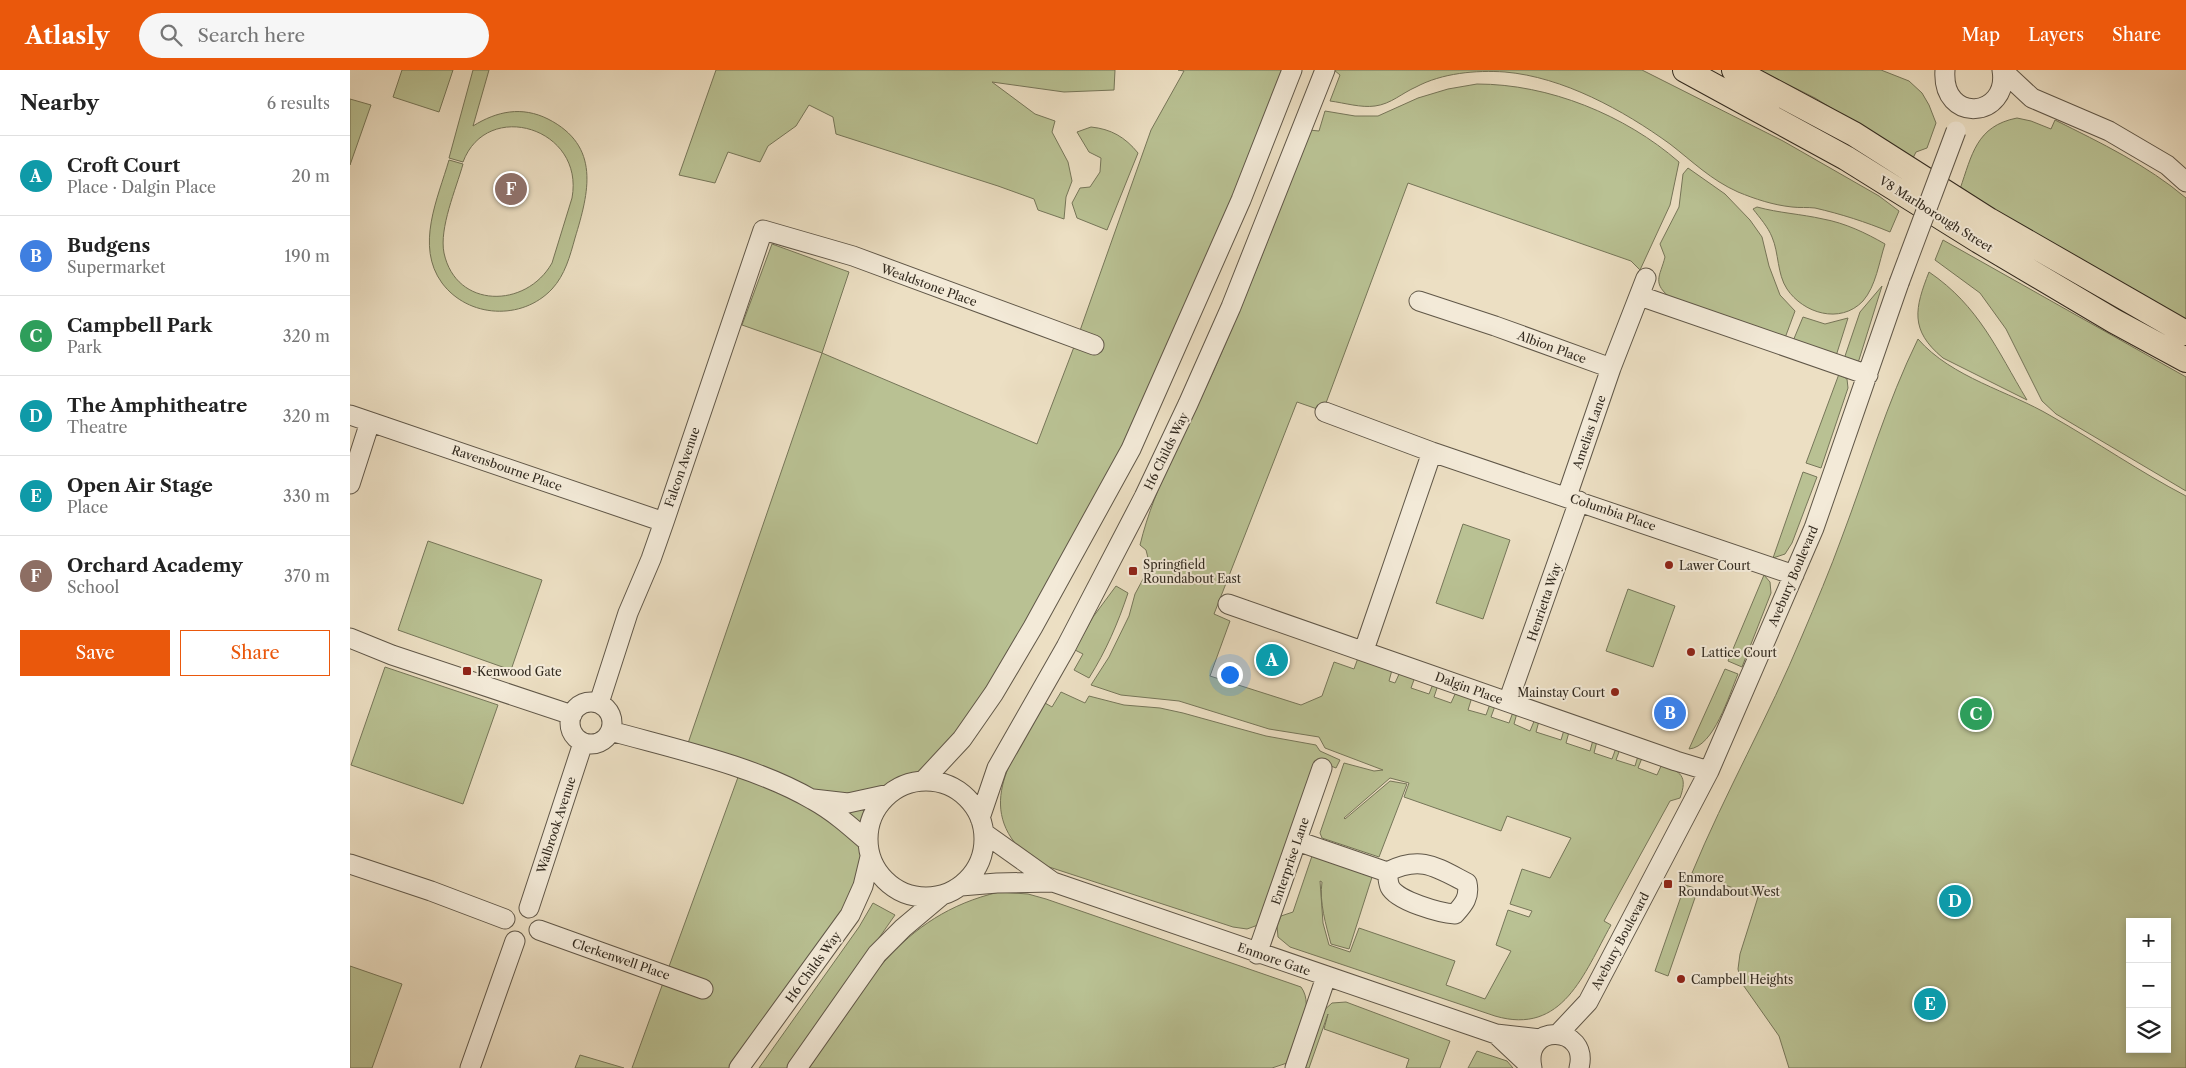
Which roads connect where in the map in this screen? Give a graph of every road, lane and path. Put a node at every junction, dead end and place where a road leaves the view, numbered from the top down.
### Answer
1 (1686, 70) edge
2 (1734, 70) edge
3 (1945, 70) edge
4 (2003, 71) edge
5 (1292, 73) edge
6 (1322, 77) edge
7 (2032, 98) junction
8 (1953, 101) junction
9 (1983, 106) junction
10 (1956, 131) junction
11 (2186, 182) edge
12 (763, 230) joint
13 (1646, 278) dead end
14 (1640, 296) junction
15 (1419, 301) dead end
16 (2186, 333) edge
17 (1094, 345) dead end
18 (2186, 360) edge
19 (1611, 368) junction
20 (1868, 375) junction
21 (1325, 412) dead end
22 (350, 415) edge
23 (370, 422) junction
24 (1432, 452) junction
25 (350, 484) edge
26 (1573, 499) junction
27 (664, 522) junction
28 (1794, 575) junction
29 (1228, 604) dead end
30 (350, 638) edge
31 (1364, 650) junction
32 (1508, 702) junction
33 (599, 703) junction
34 (572, 715) junction
35 (611, 731) junction
36 (583, 743) junction
37 (1322, 768) dead end
38 (1709, 771) junction
39 (922, 781) junction
40 (889, 794) junction
41 (812, 799) junction
42 (982, 825) junction
43 (1297, 841) junction
44 (869, 849) junction
45 (350, 864) edge
46 (1387, 872) dead end
47 (1053, 882) junction
48 (961, 886) junction
49 (941, 896) junction
50 (529, 908) junction
51 (505, 919) junction
52 (539, 930) junction
53 (515, 941) junction
54 (1257, 954) junction
55 (1326, 977) junction
56 (703, 988) dead end
57 (1588, 1002) junction
58 (1496, 1034) junction
59 (1558, 1034) junction
60 (1540, 1040) junction
61 (1579, 1059) edge
62 (470, 1068) edge
63 (740, 1068) edge
64 (798, 1068) edge
65 (1295, 1068) edge
66 (1532, 1068) edge

1 - 18 main road, V8 Marlborough Street
2 - 16 main road, V8 Marlborough Street
3 - 8 street, Avebury Boulevard
4 - 7 street
4 - 9 street, Avebury Boulevard
5 - 39 street
6 - 42 street, H6 Childs Way
7 - 9 street
7 - 11 street
8 - 9 street
8 - 10 street, Avebury Boulevard
9 - 10 street, Avebury Boulevard
10 - 20 street, Avebury Boulevard, bridge
12 - 17 street, Wealdstone Place
12 - 27 street, Falcon Avenue
13 - 14 street
14 - 19 street
14 - 20 street
15 - 19 street, Albion Place
19 - 26 street, Amelias Lane
20 - 28 street, Avebury Boulevard
21 - 24 street, Columbia Place
22 - 23 street, Ravensbourne Place
23 - 25 street
23 - 27 street, Ravensbourne Place
24 - 26 street, Columbia Place
24 - 31 street
26 - 28 street, Columbia Place
26 - 32 street, Henrietta Way
27 - 33 street, Falcon Avenue
28 - 38 street, Avebury Boulevard
29 - 31 street, Dalgin Place
30 - 34 street
31 - 32 street, Dalgin Place
32 - 38 street, Dalgin Place
33 - 34 street
33 - 35 street
34 - 36 street
35 - 36 street
35 - 41 street
36 - 50 street, Walbrook Avenue
37 - 43 street, Enterprise Lane
38 - 57 street, Avebury Boulevard
39 - 40 street
39 - 42 street
40 - 41 street
40 - 44 street
41 - 44 street
42 - 47 street, Enmore Gate
42 - 48 street
43 - 46 street
43 - 54 street, Enterprise Lane
44 - 49 street
44 - 63 street, H6 Childs Way
45 - 51 street
47 - 48 street, Enmore Gate
47 - 54 street, Enmore Gate
48 - 49 street
49 - 64 street
50 - 51 street
50 - 52 street
51 - 53 street
52 - 53 street
52 - 56 street, Clerkenwell Place
53 - 62 street
54 - 55 street, Enmore Gate
55 - 58 street, Enmore Gate
55 - 65 street
57 - 59 street, Avebury Boulevard
57 - 61 street, Avebury Boulevard
58 - 60 street, Enmore Gate
58 - 66 street, Enmore Gate
59 - 60 street
59 - 61 street
60 - 66 street

